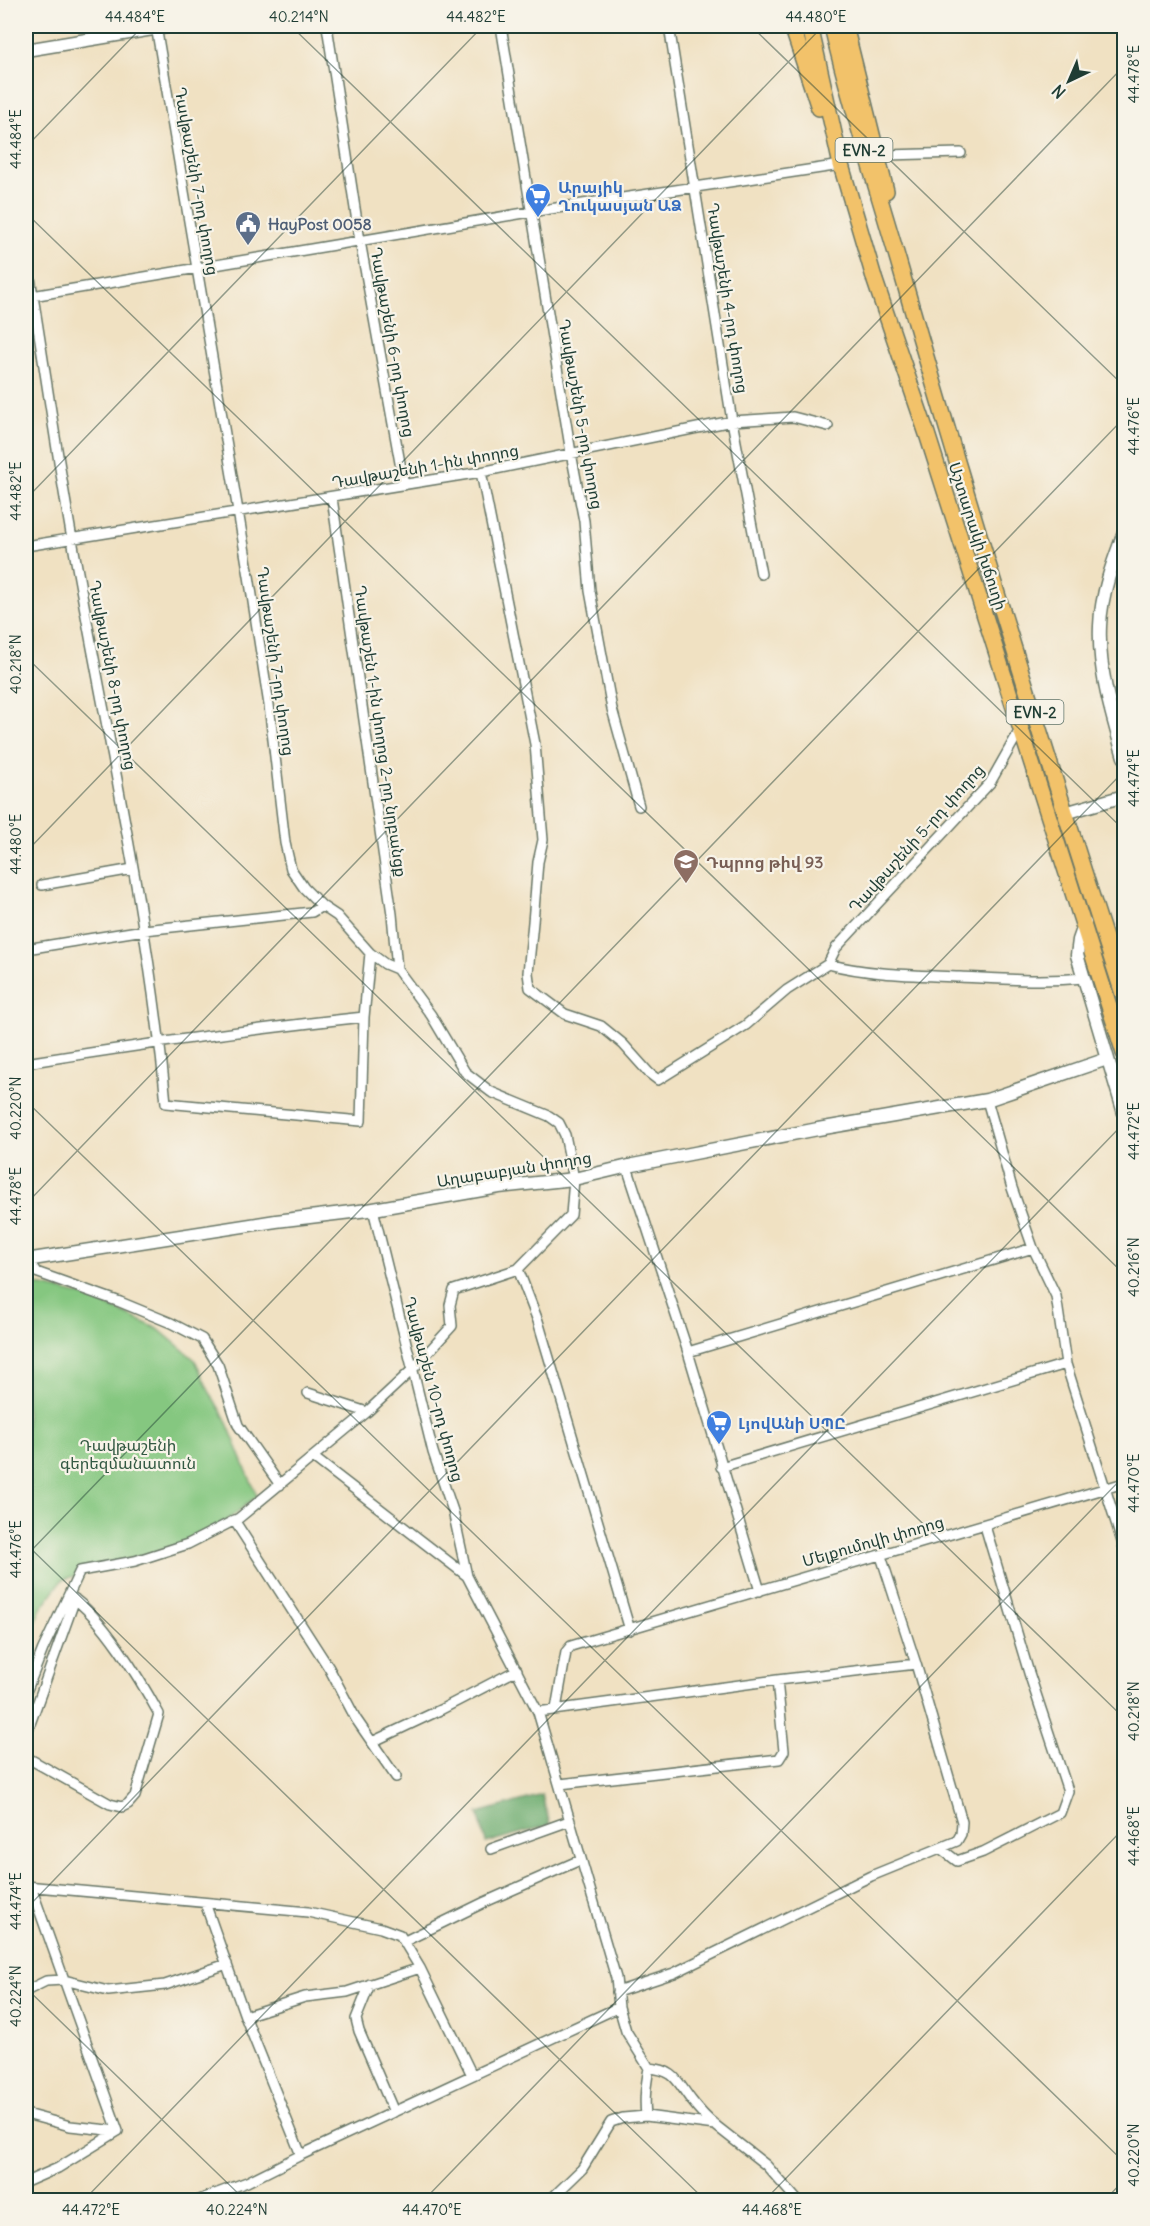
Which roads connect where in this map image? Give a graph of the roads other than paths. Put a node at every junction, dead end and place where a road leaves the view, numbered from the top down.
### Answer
1 (171, 26) edge
2 (327, 26) edge
3 (501, 26) edge
4 (669, 26) edge
5 (792, 26) edge
6 (810, 26) edge
7 (832, 26) edge
8 (845, 26) edge
9 (156, 27) edge
10 (26, 50) edge
11 (961, 153) dead end
12 (840, 159) junction
13 (880, 161) junction
14 (696, 188) junction
15 (530, 212) junction
16 (360, 241) junction
17 (26, 253) edge
18 (197, 268) junction
19 (902, 274) junction
20 (29, 297) edge
21 (732, 421) junction
22 (828, 426) dead end
23 (946, 427) junction
24 (927, 434) junction
25 (571, 453) junction
26 (481, 472) junction
27 (404, 485) junction
28 (332, 498) junction
29 (237, 512) junction
30 (1125, 533) edge
31 (72, 538) junction
32 (26, 546) edge
33 (761, 574) dead end
34 (1021, 728) junction
35 (1125, 757) edge
36 (1125, 796) edge
37 (639, 806) dead end
38 (1065, 813) junction
39 (133, 869) junction
40 (42, 885) dead end
41 (322, 906) junction
42 (1085, 924) junction
43 (144, 930) junction
44 (26, 950) edge
45 (370, 953) junction
46 (828, 964) junction
47 (397, 969) junction
48 (1084, 978) junction
49 (1124, 994) edge
50 (364, 1017) junction
51 (160, 1041) junction
52 (1125, 1053) edge
53 (1107, 1059) junction
54 (26, 1063) edge
55 (987, 1100) junction
56 (1125, 1113) edge
57 (627, 1167) junction
58 (574, 1179) junction
59 (373, 1209) junction
60 (1033, 1248) junction
61 (27, 1260) edge
62 (518, 1269) junction
63 (688, 1352) junction
64 (1066, 1364) junction
65 (412, 1370) junction
66 (308, 1393) dead end
67 (367, 1412) junction
68 (314, 1457) junction
69 (721, 1467) junction
70 (1125, 1483) edge
71 (280, 1485) junction
72 (1106, 1488) junction
73 (234, 1520) junction
74 (985, 1526) junction
75 (1125, 1548) edge
76 (881, 1556) junction
77 (467, 1576) junction
78 (760, 1591) junction
79 (72, 1597) junction
80 (630, 1630) junction
81 (916, 1664) junction
82 (517, 1670) junction
83 (777, 1680) junction
84 (26, 1692) edge
85 (556, 1709) junction
86 (538, 1712) junction
87 (26, 1735) edge
88 (372, 1742) junction
89 (26, 1757) edge
90 (396, 1777) dead end
91 (560, 1784) junction
92 (569, 1821) junction
93 (940, 1848) junction
94 (491, 1849) dead end
95 (580, 1860) junction
96 (28, 1886) edge
97 (205, 1903) junction
98 (405, 1941) junction
99 (227, 1964) junction
100 (420, 1968) junction
101 (64, 1980) junction
102 (370, 1984) junction
103 (26, 1991) edge
104 (617, 1992) junction
105 (619, 2007) junction
106 (245, 2016) junction
107 (649, 2068) junction
108 (472, 2075) junction
109 (394, 2112) junction
110 (26, 2114) edge
111 (646, 2116) junction
112 (715, 2125) junction
113 (118, 2131) junction
114 (301, 2155) junction
115 (26, 2182) edge
116 (199, 2200) edge
117 (550, 2200) edge
118 (797, 2200) edge

1 - 9 street
2 - 16 street, Դավթաշենի 6-րդ փողոց
3 - 15 street, Դավթաշենի 5-րդ փողոց
4 - 14 street, Դավթաշենի 4-րդ փողոց
5 - 12 main road
6 - 12 main road, Աշտարակի խճուղի / EVN-2
7 - 19 main road, Աշտարակի խճուղի / EVN-2
8 - 13 main road
9 - 10 street
9 - 18 street, Դավթաշենի 7-րդ փողոց
11 - 13 street
12 - 14 street
12 - 24 main road, Աշտարակի խճուղի / EVN-2
13 - 19 main road
14 - 15 street
14 - 21 street, Դավթաշենի 4-րդ փողոց
15 - 16 street
15 - 25 street, Դավթաշենի 5-րդ փողոց
16 - 18 street
16 - 27 street, Դավթաշենի 6-րդ փողոց
17 - 20 street, Դավթաշենի 8-րդ փողոց
18 - 20 street
18 - 29 street, Դավթաշենի 7-րդ փողոց
19 - 23 main road, Աշտարակի խճուղի / EVN-2
20 - 31 street, Դավթաշենի 8-րդ փողոց
21 - 22 street, Դավթաշենի 1-ին փողոց
21 - 25 street, Դավթաշենի 1-ին փողոց
21 - 33 street, Դավթաշենի 4-րդ փողոց
23 - 24 main road
23 - 38 main road, Աշտարակի խճուղի / EVN-2
24 - 34 main road, Աշտարակի խճուղի / EVN-2
25 - 26 street, Դավթաշենի 1-ին փողոց
25 - 37 street, Դավթաշենի 5-րդ փողոց
26 - 27 street, Դավթաշենի 1-ին փողոց
26 - 46 street
27 - 28 street, Դավթաշենի 1-ին փողոց
28 - 29 street, Դավթաշենի 1-ին փողոց
28 - 47 street, Դավթաշեն 1-ին փողոց 2-րդ նրբանցք
29 - 31 street, Դավթաշենի 1-ին փողոց
29 - 41 street, Դավթաշենի 7-րդ փողոց
30 - 35 street
31 - 32 street, Դավթաշենի 1-ին փողոց
31 - 39 street, Դավթաշենի 8-րդ փողոց
34 - 42 main road, Աշտարակի խճուղի / EVN-2
34 - 46 street, Դավթաշենի 5-րդ փողոց
36 - 38 street
38 - 49 main road, Աշտարակի խճուղի / EVN-2
39 - 40 street
39 - 43 street, Դավթաշենի 8-րդ փողոց
41 - 43 street
41 - 45 street, Դավթաշենի 7-րդ փողոց
42 - 48 street
42 - 52 main road, Աշտարակի խճուղի / EVN-2
43 - 44 street
43 - 51 street, Դավթաշենի 8-րդ փողոց
45 - 47 street, Դավթաշենի 7-րդ փողոց
45 - 50 street
46 - 48 street
47 - 58 street, Դավթաշենի 7-րդ փողոց
48 - 53 street
50 - 51 street
50 - 51 street, Դավթաշենի 8-րդ փողոց
51 - 54 street
53 - 55 street, Աղաբաբյան փողոց
53 - 56 street
55 - 57 street, Աղաբաբյան փողոց
55 - 60 street
57 - 58 street, Աղաբաբյան փողոց
57 - 63 street
58 - 59 street, Աղաբաբյան փողոց
58 - 62 street
59 - 61 street, Աղաբաբյան փողոց
59 - 65 street, Դավթաշեն 10-րդ փողոց
60 - 63 street
60 - 64 street
61 - 71 street
62 - 65 street
62 - 80 street
63 - 69 street
64 - 69 street
64 - 72 street
65 - 67 street
65 - 77 street, Դավթաշեն 10-րդ փողոց
66 - 67 street
67 - 68 street
68 - 71 street
68 - 77 street
69 - 78 street
70 - 72 street, Մելքումովի փողոց
71 - 73 street
72 - 74 street, Մելքումովի փողոց
72 - 75 street
73 - 79 street
73 - 88 street
74 - 76 street, Մելքումովի փողոց
74 - 93 street
76 - 78 street, Մելքումովի փողոց
76 - 81 street
77 - 82 street
78 - 80 street, Մելքումովի փողոց
79 - 84 street
79 - 87 street
79 - 89 street
80 - 85 street, Մելքումովի փողոց
81 - 83 street
81 - 93 street
82 - 86 street
82 - 88 street
83 - 85 street
83 - 91 street
85 - 86 street
86 - 91 street
88 - 90 street
91 - 92 street
92 - 94 street
92 - 95 street
93 - 104 street
95 - 98 street
95 - 104 street
96 - 97 street
96 - 101 street
97 - 98 street
97 - 99 street
98 - 100 street
99 - 101 street
99 - 106 street
100 - 102 street
100 - 108 street
101 - 103 street
101 - 113 street
102 - 106 street
102 - 109 street
104 - 105 street
105 - 107 street
105 - 108 street
106 - 114 street
107 - 111 street
107 - 112 street
108 - 109 street
109 - 114 street
110 - 113 street
111 - 112 street
111 - 117 street
112 - 118 street
113 - 115 street
114 - 116 street

